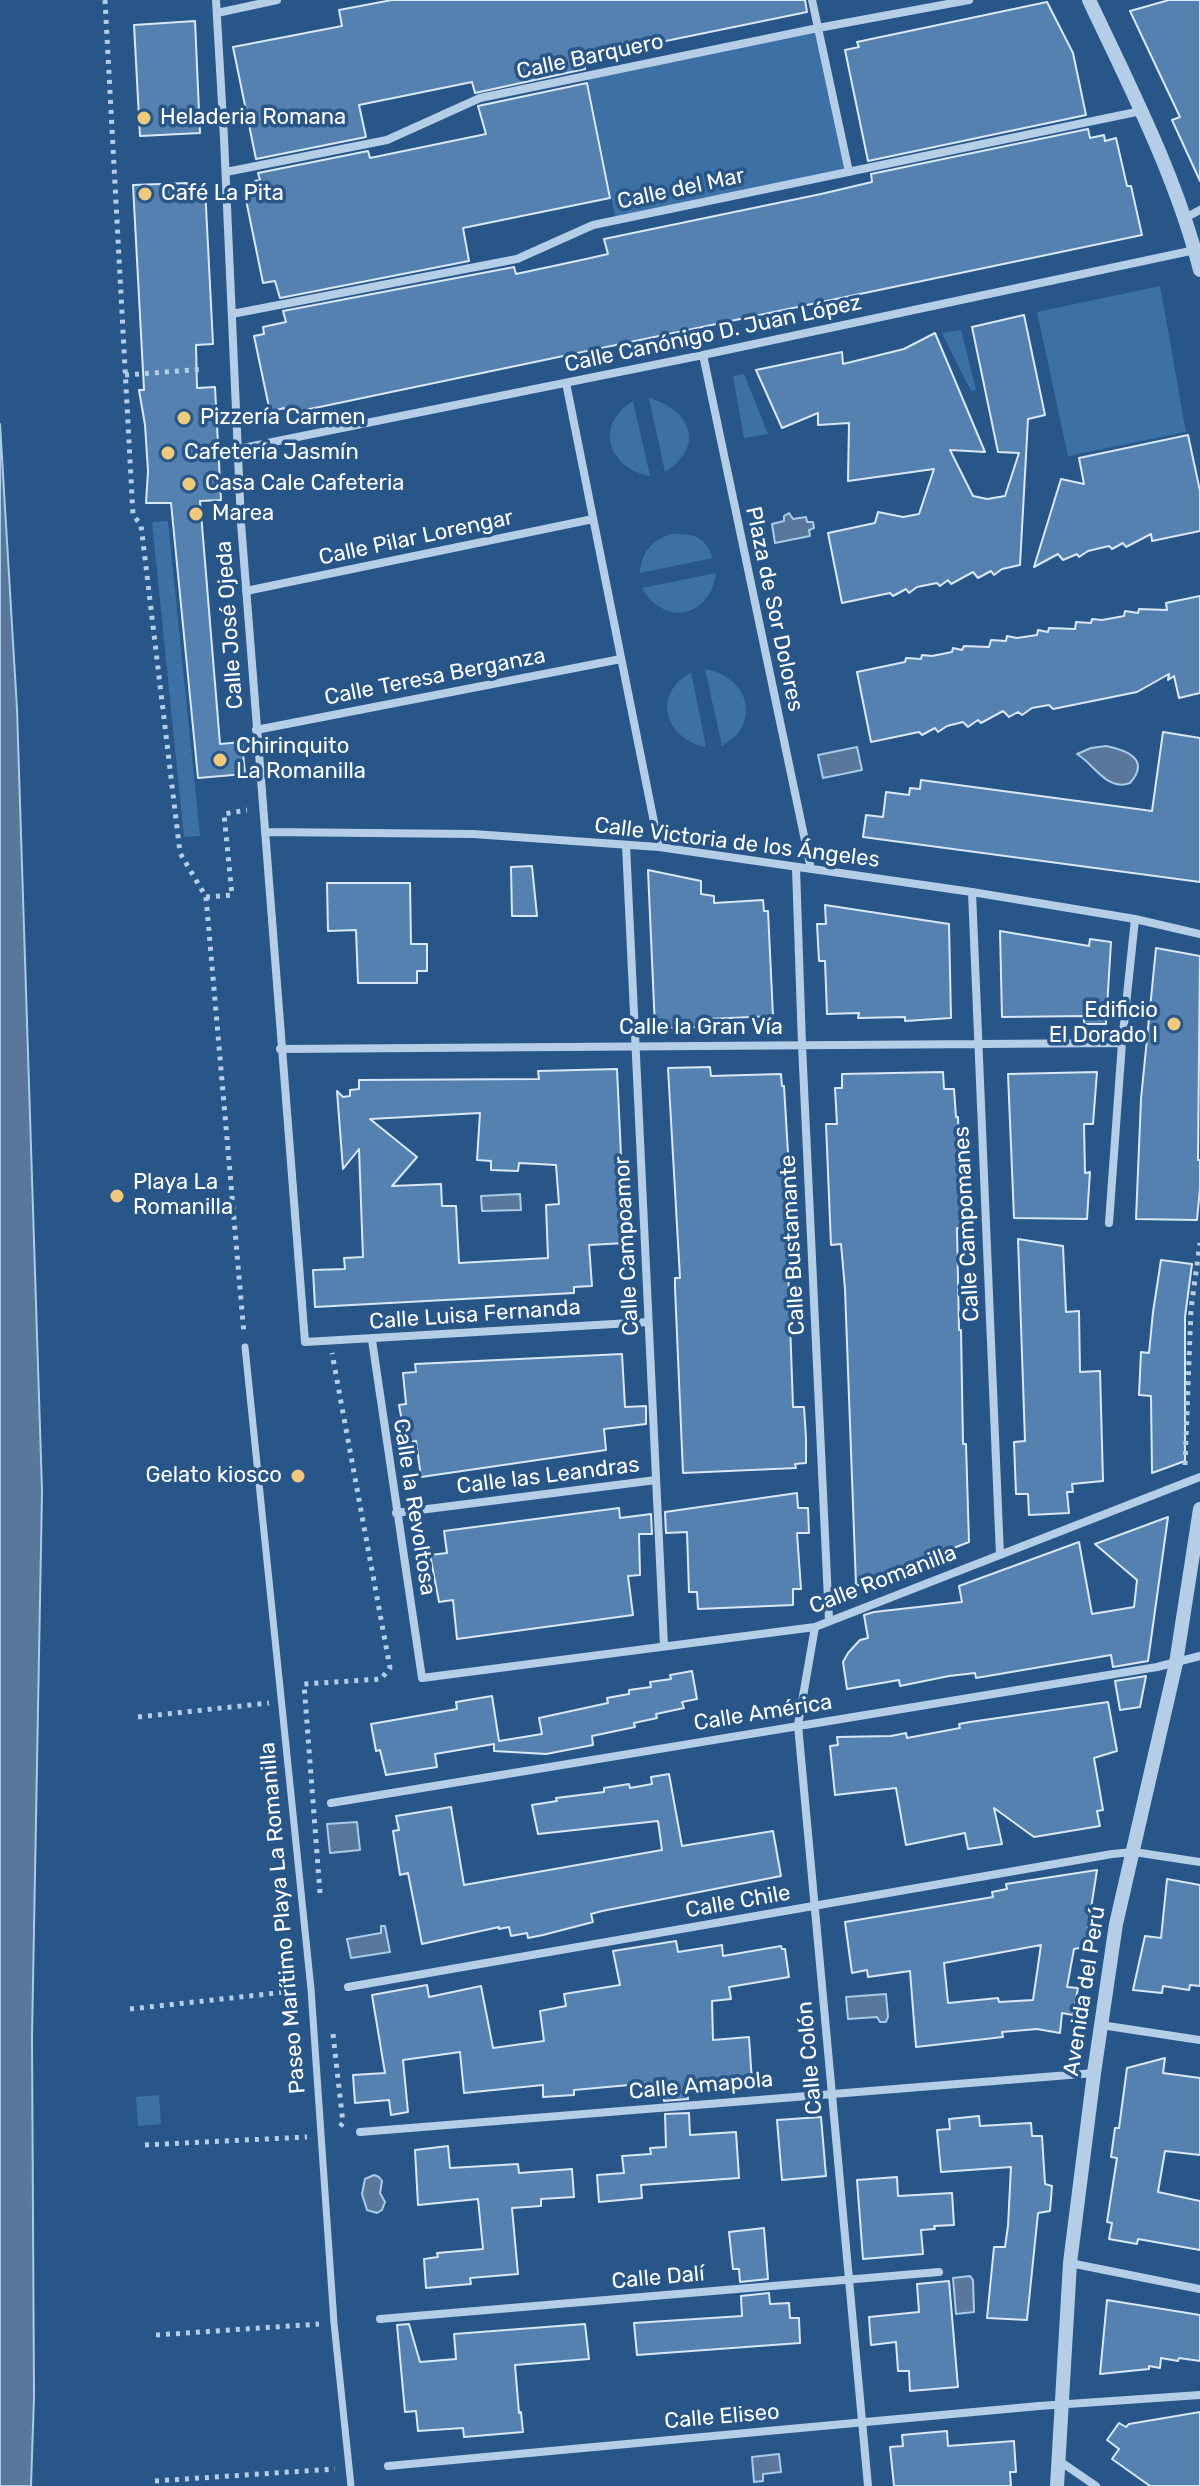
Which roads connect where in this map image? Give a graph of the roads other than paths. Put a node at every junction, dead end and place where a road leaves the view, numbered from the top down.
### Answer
1 (216, 0) edge
2 (277, 0) edge
3 (812, 0) edge
4 (969, 0) edge
5 (1089, 0) edge
6 (217, 13) junction
7 (818, 28) junction
8 (1141, 111) junction
9 (226, 172) junction
10 (849, 172) junction
11 (1200, 210) edge
12 (1185, 218) junction
13 (1195, 250) junction
14 (1200, 270) edge
15 (232, 314) junction
16 (703, 355) junction
17 (566, 383) junction
18 (238, 449) junction
19 (593, 519) junction
20 (246, 591) junction
21 (621, 659) junction
22 (256, 730) junction
23 (265, 832) junction
24 (626, 845) junction
25 (659, 847) junction
26 (796, 868) junction
27 (811, 869) junction
28 (972, 892) junction
29 (1135, 919) junction
30 (1200, 934) edge
31 (1122, 1043) junction
32 (977, 1044) junction
33 (802, 1045) junction
34 (635, 1047) junction
35 (280, 1049) junction
36 (1109, 1223) dead end
37 (648, 1322) junction
38 (372, 1340) junction
39 (305, 1342) joint
40 (245, 1347) road end
41 (1200, 1477) edge
42 (656, 1480) junction
43 (1200, 1509) edge
44 (396, 1513) junction
45 (1000, 1555) junction
46 (829, 1621) junction
47 (815, 1627) junction
48 (664, 1646) junction
49 (1200, 1656) edge
50 (1176, 1663) junction
51 (422, 1678) joint
52 (798, 1725) junction
53 (331, 1803) dead end
54 (1134, 1852) junction
55 (1200, 1862) edge
56 (815, 1907) junction
57 (348, 1987) dead end
58 (1101, 2025) junction
59 (1200, 2040) edge
60 (1094, 2073) junction
61 (832, 2094) junction
62 (360, 2132) dead end
63 (1070, 2263) junction
64 (939, 2272) dead end
65 (849, 2280) junction
66 (1200, 2289) edge
67 (380, 2319) dead end
68 (1200, 2395) edge
69 (1061, 2404) junction
70 (862, 2422) junction
71 (1058, 2460) junction
72 (388, 2466) dead end
73 (351, 2486) edge
74 (868, 2486) edge
75 (1057, 2486) edge
76 (1096, 2486) edge

1 - 6 street, Calle José Ojeda
2 - 6 street
3 - 7 street
4 - 7 street, Calle Barquero
5 - 8 street
6 - 9 street, Calle José Ojeda
7 - 9 street, Calle Barquero
7 - 10 street
8 - 10 street, Calle del Mar
8 - 12 street
9 - 15 street, Calle José Ojeda
10 - 15 street, Calle del Mar
11 - 12 street
12 - 13 street
13 - 14 street
13 - 16 street, Calle Canónigo D. Juan López
15 - 18 street, Calle José Ojeda
16 - 17 street, Calle Canónigo D. Juan López
16 - 27 street, Plaza de Sor Dolores
17 - 18 street, Calle Canónigo D. Juan López
17 - 19 street
18 - 20 street, Calle José Ojeda
19 - 20 street, Calle Pilar Lorengar
19 - 21 street
20 - 22 street, Calle José Ojeda
21 - 22 street, Calle Teresa Berganza
21 - 25 street
22 - 23 street, Calle José Ojeda
23 - 24 street, Calle Victoria de los Ángeles
23 - 35 street, Calle José Ojeda
24 - 25 street, Calle Victoria de los Ángeles
24 - 34 street, Calle Campoamor
25 - 26 street, Calle Victoria de los Ángeles
26 - 27 street, Calle Victoria de los Ángeles
26 - 33 street, Calle Bustamante
27 - 28 street, Calle Victoria de los Ángeles
28 - 29 street, Calle Victoria de los Ángeles
28 - 32 street, Calle Campomanes
29 - 30 street, Calle Victoria de los Ángeles
29 - 31 street
31 - 32 street, Calle la Gran Vía
31 - 36 street
32 - 33 street, Calle la Gran Vía
32 - 45 street, Calle Campomanes
33 - 34 street, Calle la Gran Vía
33 - 46 street, Calle Bustamante
34 - 35 street, Calle la Gran Vía
34 - 37 street, Calle Campoamor
35 - 39 street, Calle José Ojeda
37 - 38 street, Calle Luisa Fernanda
37 - 42 street, Calle Campoamor
38 - 39 street, Calle Luisa Fernanda
38 - 44 street, Calle la Revoltosa
40 - 73 street, Paseo Marítimo Playa La Romanilla
41 - 45 street, Calle Romanilla
42 - 44 street, Calle las Leandras
42 - 48 street, Calle Campoamor
43 - 50 street, Avenida del Perú
44 - 51 street, Calle la Revoltosa
45 - 46 street, Calle Romanilla
46 - 47 street, Calle Romanilla
47 - 48 street, Calle Romanilla
47 - 52 street, Calle Colón
48 - 51 street, Calle Romanilla
49 - 50 street, Calle América
50 - 52 street, Calle América
50 - 54 street, Avenida del Perú
52 - 53 street, Calle América
52 - 56 street, Calle Colón
54 - 55 street, Calle Chile
54 - 56 street, Calle Chile
54 - 58 street, Avenida del Perú
56 - 57 street, Calle Chile
56 - 61 street, Calle Colón
58 - 59 street
58 - 60 street, Avenida del Perú
60 - 61 street, Calle Amapola
60 - 63 street, Avenida del Perú
61 - 62 street, Calle Amapola
61 - 65 street, Calle Colón
63 - 66 street
63 - 69 street, Avenida del Perú
64 - 65 street, Calle Dalí
65 - 67 street, Calle Dalí
65 - 70 street, Calle Colón
68 - 69 street, Calle Eliseo
69 - 70 street, Calle Eliseo
69 - 71 street, Avenida del Perú
70 - 72 street, Calle Eliseo
70 - 74 street, Calle Colón
71 - 75 street, Avenida del Perú
71 - 76 street

